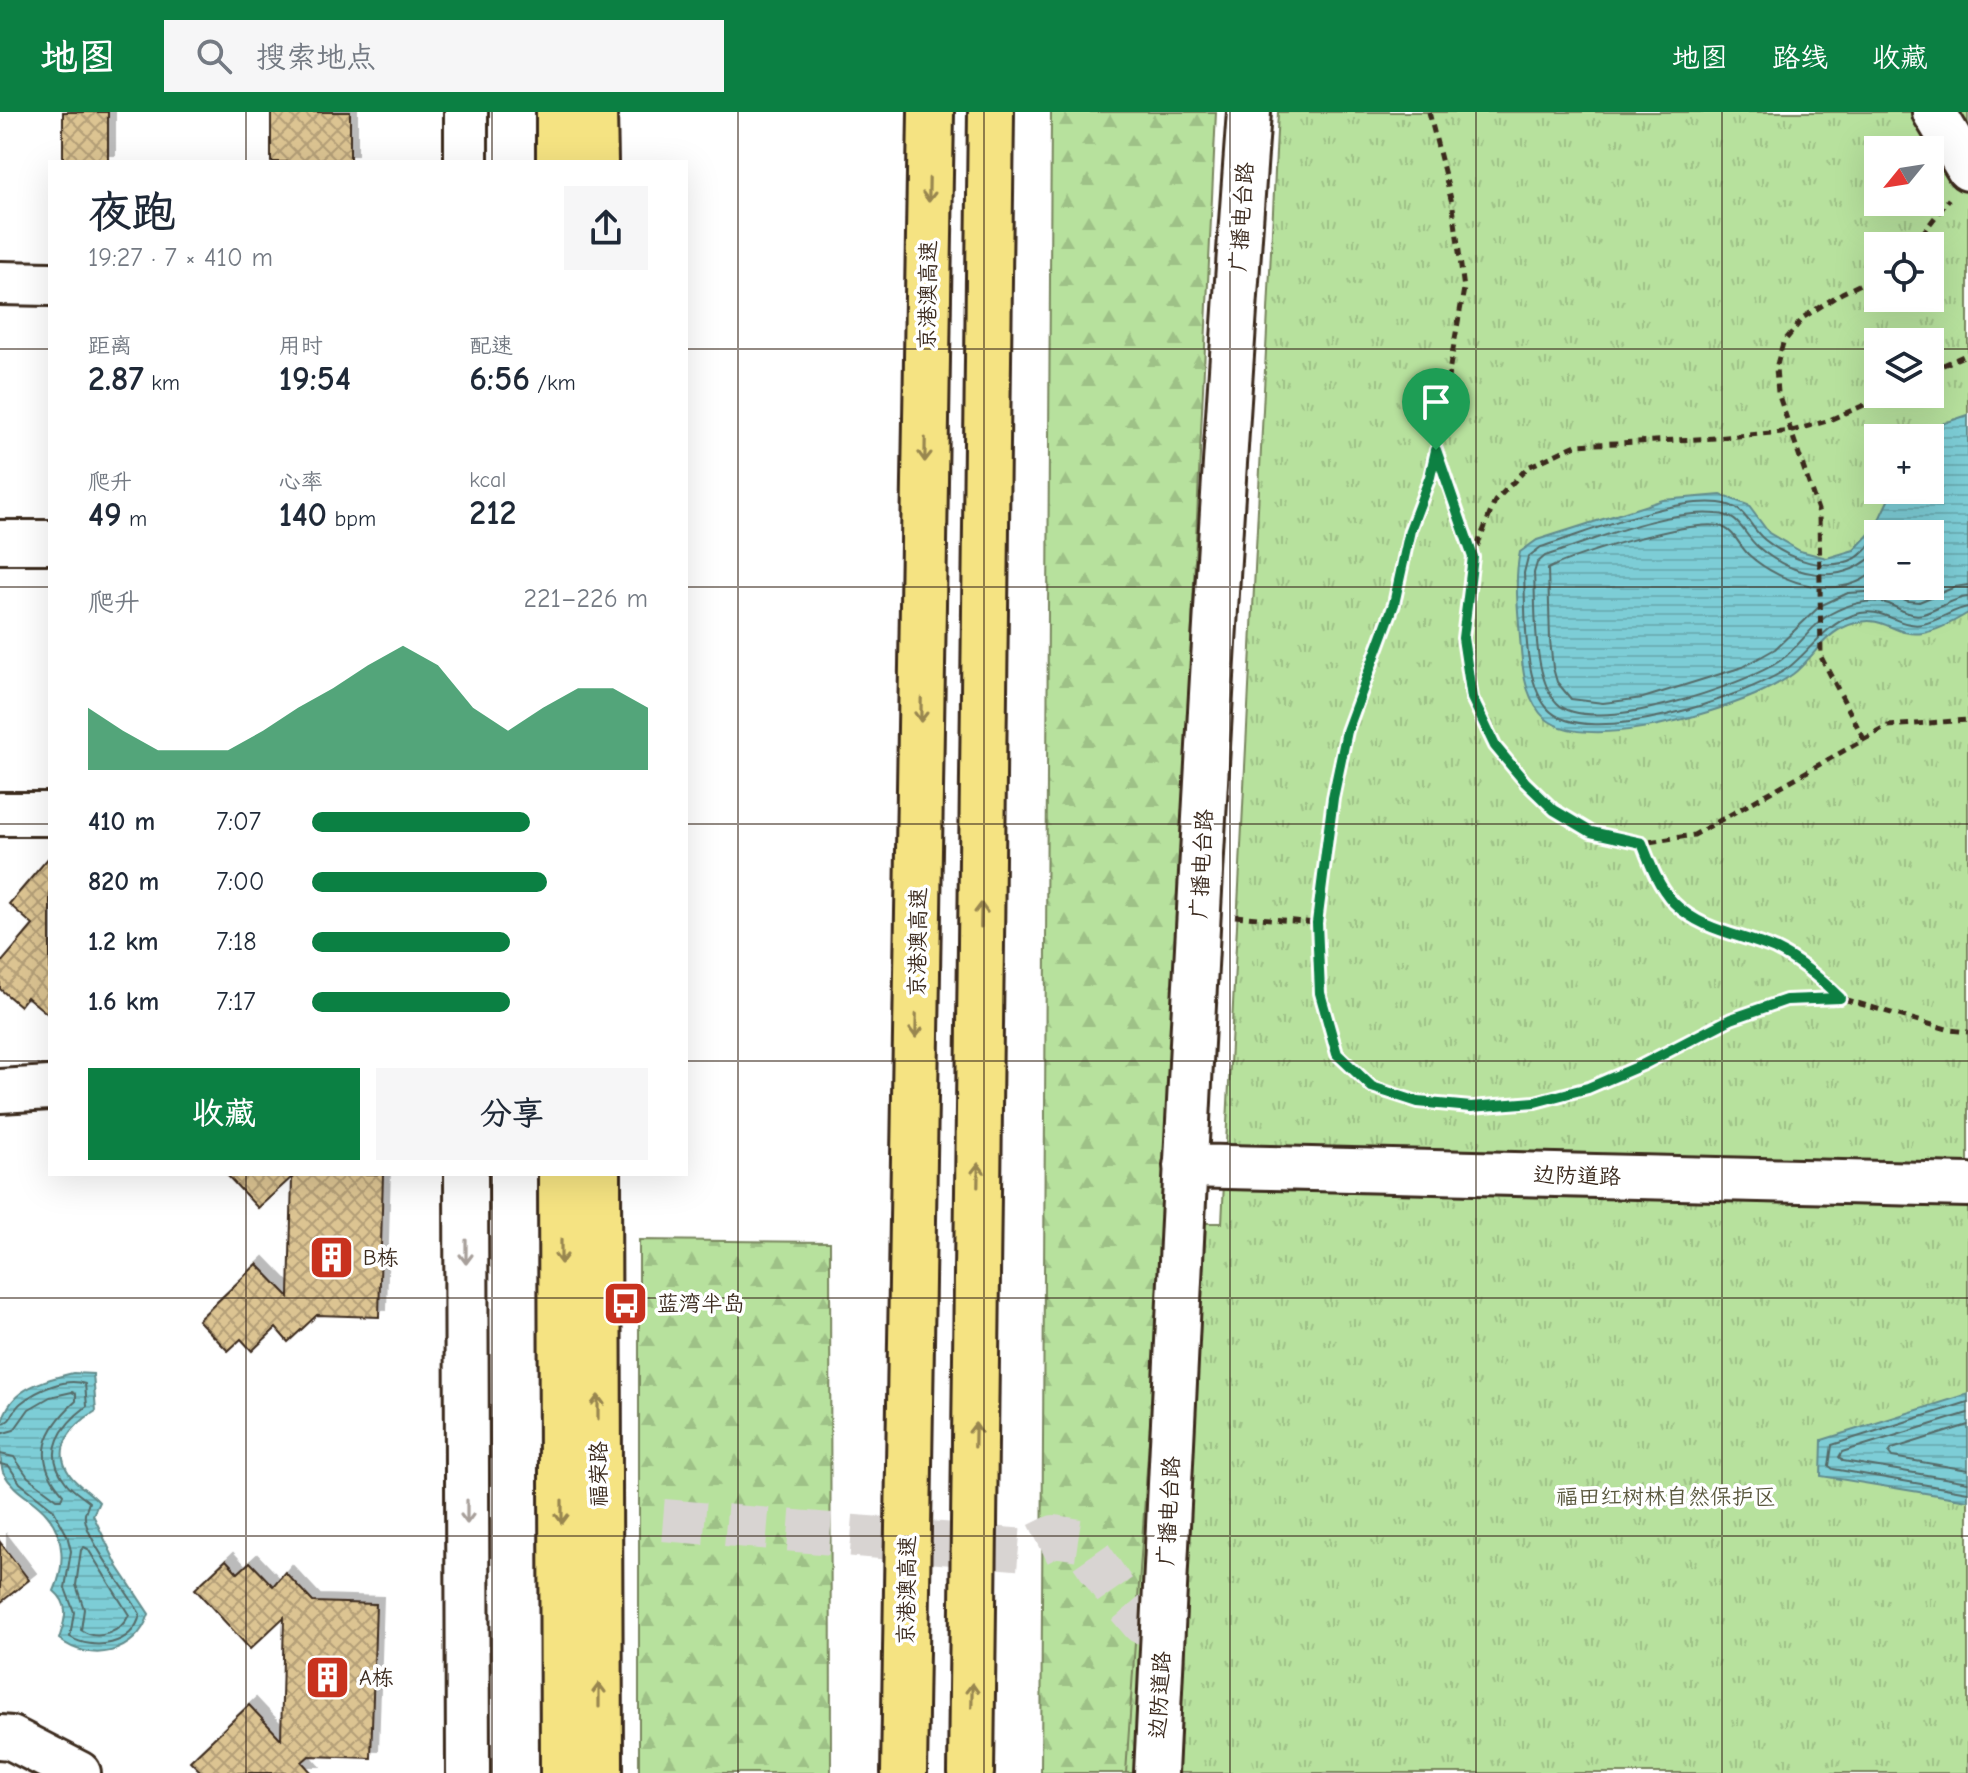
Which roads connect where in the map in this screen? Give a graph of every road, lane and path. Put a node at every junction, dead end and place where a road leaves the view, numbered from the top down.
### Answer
1 (466, 112) edge
2 (559, 112) edge
3 (594, 112) edge
4 (931, 112) edge
5 (991, 112) edge
6 (1249, 112) edge
7 (1429, 112) edge
8 (1934, 112) edge
9 (466, 160) edge
10 (559, 160) edge
11 (595, 160) edge
12 (1959, 184) edge
13 (1923, 232) edge
14 (0, 283) edge
15 (1864, 283) edge
16 (48, 284) edge
17 (1968, 354) edge
18 (1944, 365) edge
19 (1864, 405) edge
20 (1792, 431) junction
21 (1436, 450) junction
22 (0, 542) edge
23 (48, 542) edge
24 (1473, 557) junction
25 (1968, 720) edge
26 (1864, 739) junction
27 (0, 814) edge
28 (48, 814) edge
29 (1642, 843) junction
30 (1199, 913) junction
31 (1317, 923) junction
32 (1840, 998) junction
33 (1968, 1032) edge
34 (48, 1088) edge
35 (0, 1091) edge
36 (1185, 1166) junction
37 (466, 1176) edge
38 (561, 1176) edge
39 (598, 1176) edge
40 (1968, 1185) edge
41 (1164, 1617) joint
42 (0, 1737) edge
43 (61, 1769) edge
44 (468, 1773) edge
45 (563, 1773) edge
46 (600, 1773) edge
47 (904, 1773) edge
48 (971, 1773) edge
49 (1156, 1773) edge

1 - 9 street
2 - 10 main road
3 - 11 main road
4 -> 47 main road, 京港澳高速
48 -> 5 main road
6 - 30 street, 广播电台路
7 - 21 path
8 - 12 street
12 - 13 path
14 - 16 street
15 - 20 path
17 - 18 path
19 - 20 path
20 - 24 path
20 - 26 path
21 - 24 path
21 - 31 path
22 - 23 street
24 - 29 path
25 - 26 path
26 - 29 path
27 - 28 street
29 - 32 path
30 - 31 path
30 - 36 street, 广播电台路
31 - 32 path
32 - 33 path
34 - 35 street
36 - 40 street, 边防道路
36 - 41 street, 广播电台路
37 -> 44 street
38 -> 45 main road, 福荣路
46 -> 39 main road, 福荣路
41 - 49 street, 边防道路
42 - 43 street

